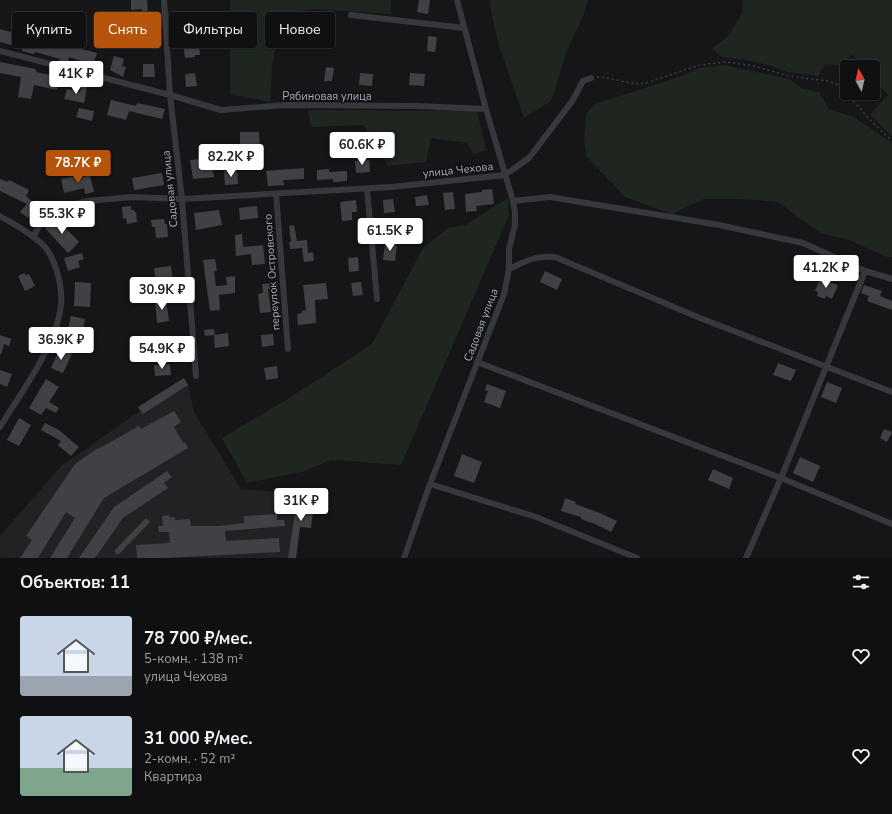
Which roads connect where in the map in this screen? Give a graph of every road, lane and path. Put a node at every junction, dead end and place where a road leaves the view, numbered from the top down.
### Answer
1 (164, 0) edge
2 (456, 0) edge
3 (351, 14) dead end
4 (464, 28) junction
5 (0, 50) edge
6 (591, 78) joint
7 (170, 95) junction
8 (486, 109) junction
9 (892, 141) edge
10 (505, 175) junction
11 (367, 189) junction
12 (276, 194) junction
13 (182, 199) junction
14 (514, 200) junction
15 (0, 216) edge
16 (33, 237) junction
17 (510, 269) junction
18 (865, 271) junction
19 (892, 279) edge
20 (377, 299) dead end
21 (288, 349) dead end
22 (477, 362) junction
23 (827, 367) junction
24 (196, 376) dead end
25 (892, 392) edge
26 (0, 427) edge
27 (781, 478) junction
28 (430, 484) junction
29 (892, 524) edge
30 (404, 558) edge
31 (637, 558) edge
32 (746, 558) edge

1 - 7 street, Садовая улица
2 - 4 street, Садовая улица
3 - 4 street
4 - 8 street, Садовая улица
5 - 7 street, Рябиновая улица
6 - 9 path
6 - 10 street, улица Чехова
7 - 8 street, Рябиновая улица
7 - 13 street, Садовая улица
8 - 10 street, Садовая улица
10 - 11 street, улица Чехова
10 - 14 street, Садовая улица
11 - 12 street, улица Чехова
11 - 20 street
12 - 13 street, улица Чехова
12 - 21 street, переулок Островского
13 - 16 street, улица Чехова
13 - 24 street, Садовая улица
14 - 17 street, Садовая улица
14 - 18 street
15 - 16 street
16 - 26 street
17 - 22 street, Садовая улица
17 - 23 street
18 - 19 street
18 - 23 street
22 - 27 street
22 - 28 street, Садовая улица
23 - 25 street
23 - 27 street
27 - 29 street
27 - 32 street
28 - 30 street, Садовая улица
28 - 31 street

